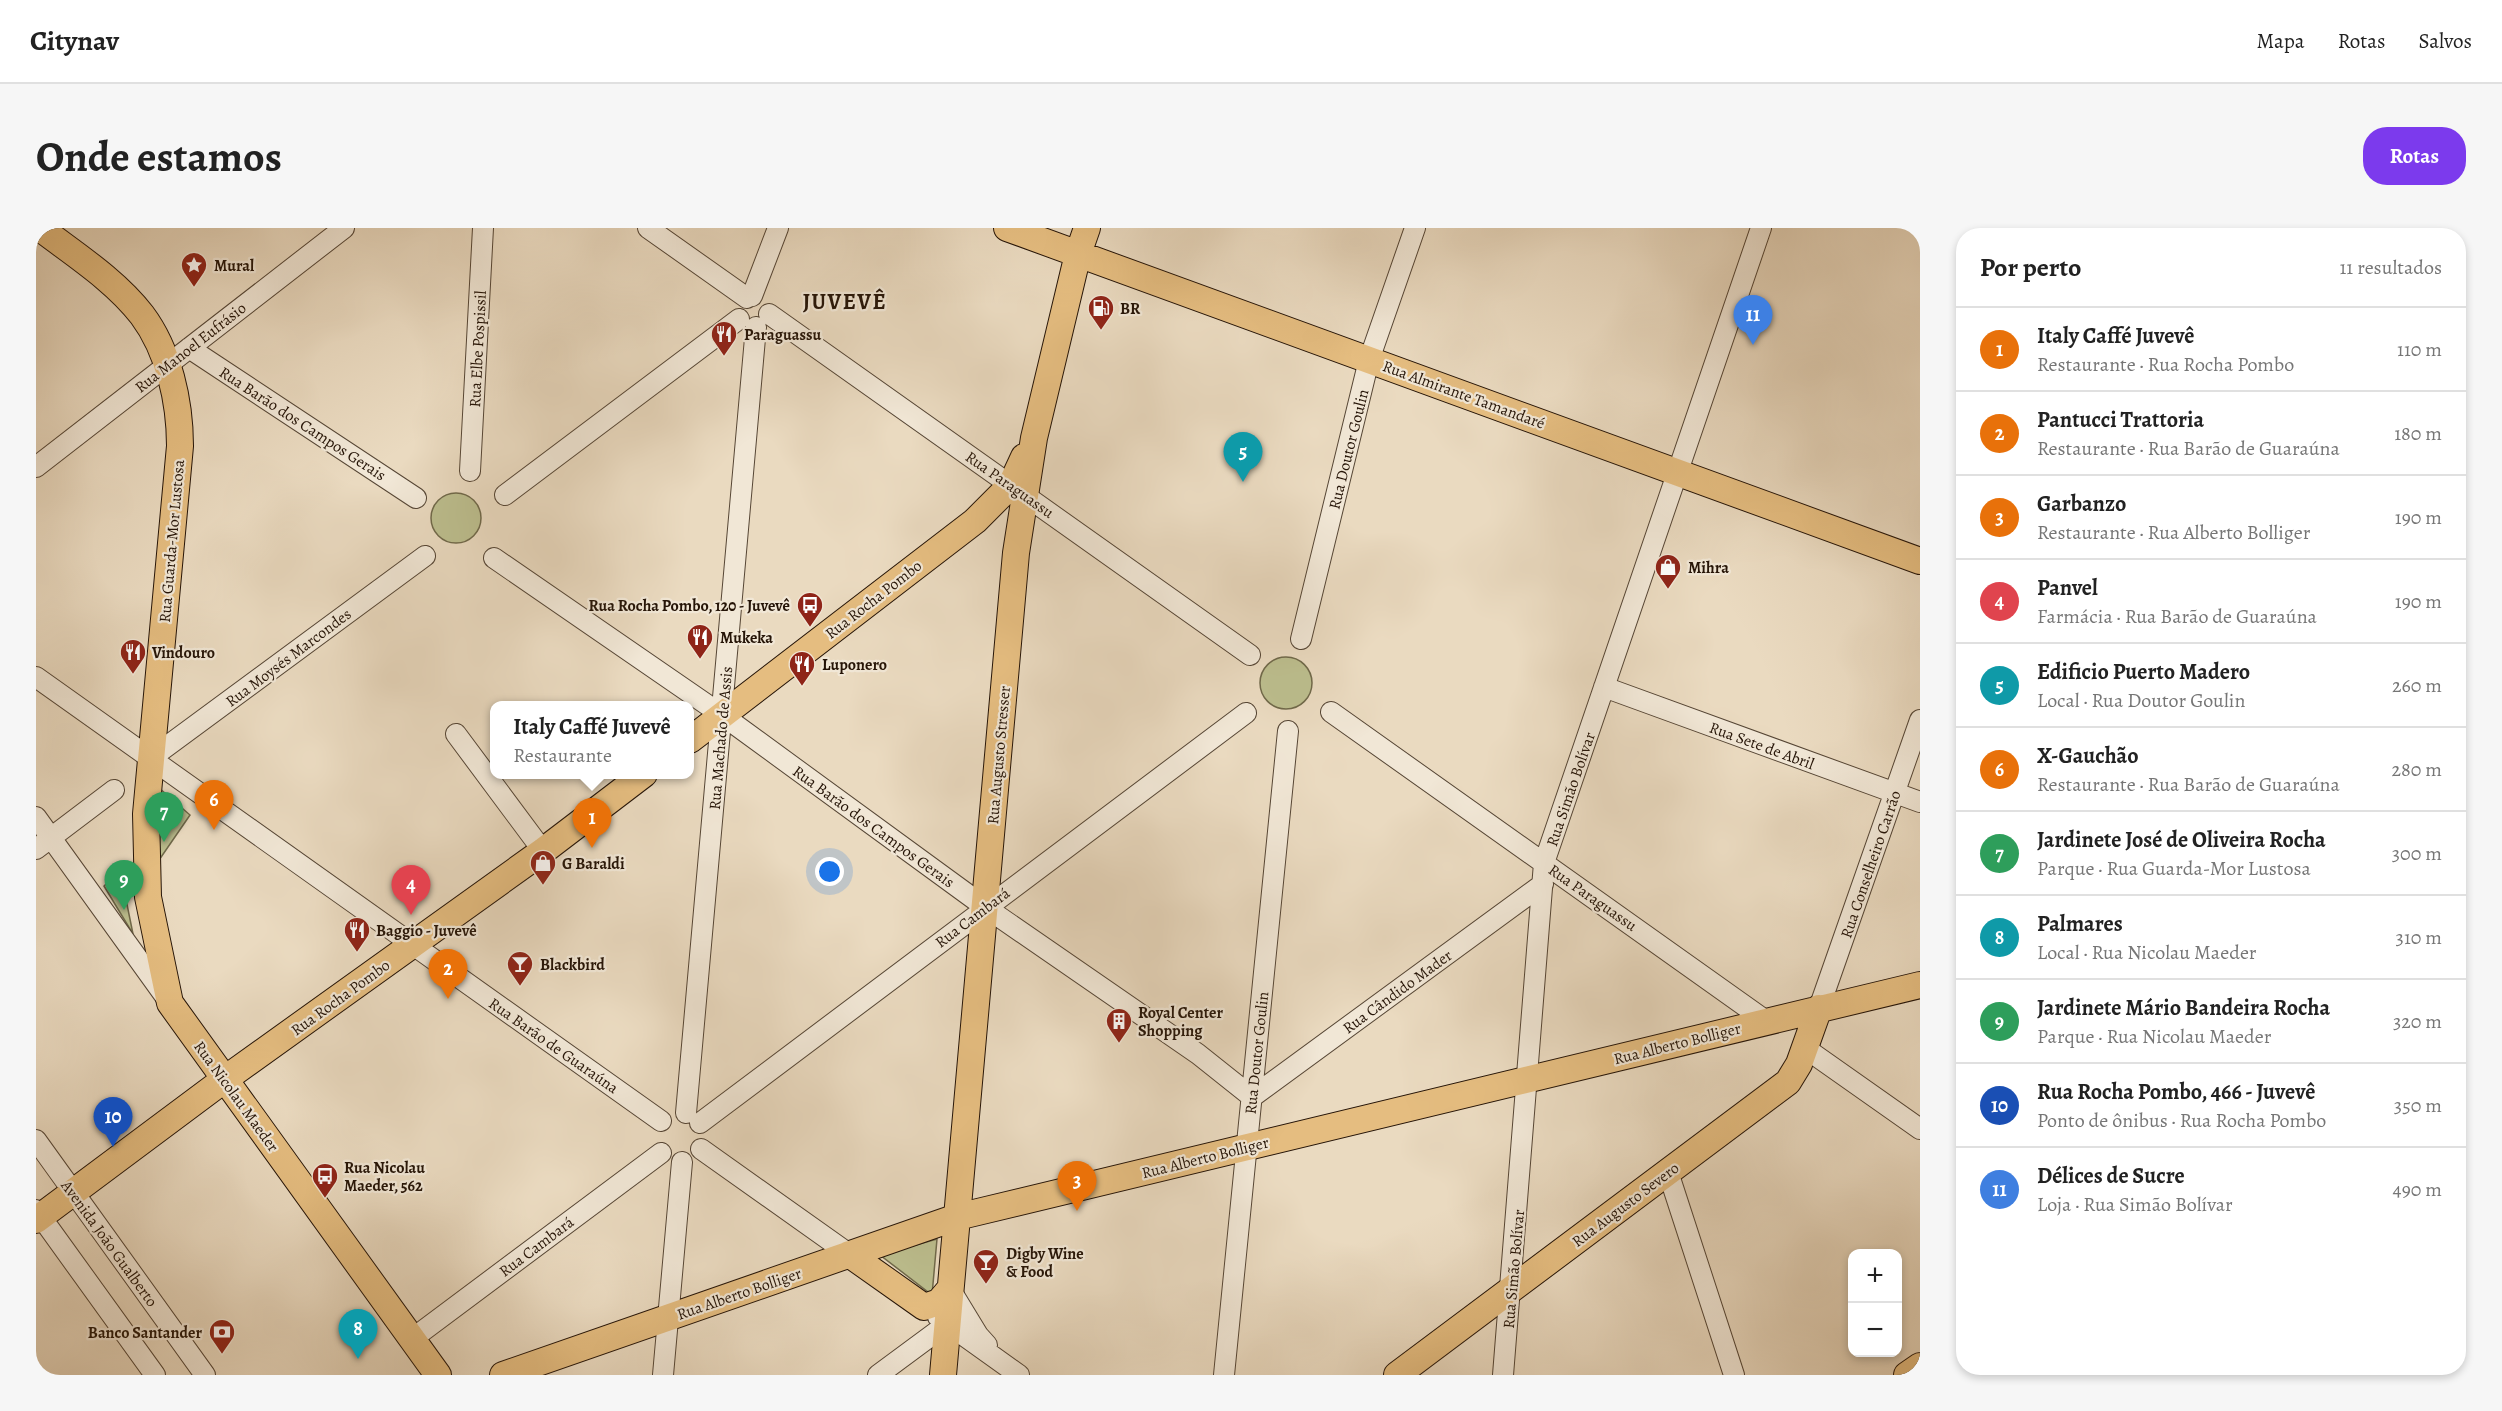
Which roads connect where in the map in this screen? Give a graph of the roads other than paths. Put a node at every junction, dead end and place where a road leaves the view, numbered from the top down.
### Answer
1 (40, 228) edge
2 (344, 228) edge
3 (483, 228) edge
4 (648, 228) edge
5 (778, 228) edge
6 (1007, 228) edge
7 (1087, 228) edge
8 (1415, 228) edge
9 (1761, 228) edge
10 (1078, 254) junction
11 (750, 297) junction
12 (755, 320) junction
13 (189, 348) junction
14 (1370, 360) junction
15 (167, 366) junction
16 (36, 467) edge
17 (470, 471) dead end
18 (1677, 472) junction
19 (1018, 490) junction
20 (505, 495) dead end
21 (417, 498) dead end
22 (975, 520) junction
23 (1016, 553) junction
24 (425, 556) dead end
25 (494, 558) dead end
26 (1920, 561) edge
27 (1301, 639) dead end
28 (1250, 655) dead end
29 (36, 677) edge
30 (1604, 687) junction
31 (1331, 712) dead end
32 (1246, 713) dead end
33 (722, 716) junction
34 (1920, 720) edge
35 (1288, 731) dead end
36 (456, 734) dead end
37 (694, 737) edge
38 (151, 758) junction
39 (637, 779) edge
40 (114, 790) dead end
41 (1894, 793) junction
42 (1920, 802) edge
43 (36, 817) edge
44 (44, 843) edge
45 (543, 851) junction
46 (1544, 863) junction
47 (1543, 884) junction
48 (985, 907) junction
49 (413, 944) junction
50 (1920, 985) edge
51 (170, 1004) junction
52 (1819, 1008) junction
53 (1766, 1021) junction
54 (1805, 1048) junction
55 (225, 1079) junction
56 (1528, 1079) junction
57 (1252, 1097) junction
58 (693, 1118) junction
59 (661, 1121) junction
60 (1920, 1129) edge
61 (36, 1140) edge
62 (1247, 1147) junction
63 (701, 1149) junction
64 (661, 1153) junction
65 (682, 1162) junction
66 (1668, 1172) junction
67 (49, 1208) edge
68 (957, 1217) junction
69 (888, 1241) junction
70 (849, 1254) junction
71 (871, 1269) junction
72 (950, 1289) junction
73 (1511, 1289) junction
74 (924, 1307) junction
75 (668, 1318) junction
76 (947, 1324) junction
77 (412, 1340) junction
78 (1920, 1366) edge
79 (155, 1375) edge
80 (205, 1375) edge
81 (438, 1375) edge
82 (503, 1375) edge
83 (663, 1375) edge
84 (879, 1375) edge
85 (943, 1375) edge
86 (1019, 1375) edge
87 (1224, 1375) edge
88 (1397, 1375) edge
89 (1503, 1375) edge
90 (1734, 1375) edge
91 (1907, 1375) edge

1 - 15 main road
2 - 13 street, Rua Manoel Eufrásio
3 - 17 street, Rua Elbe Pospissil
4 - 11 street
5 - 11 street
6 - 10 main road, Rua Almirante Tamandaré
7 - 10 main road
8 - 14 street, Rua Doutor Goulin
9 - 18 street, Rua Simão Bolívar
10 - 14 main road, Rua Almirante Tamandaré
10 - 19 main road, Rua Rocha Pombo
11 - 12 street, Rua Machado de Assis
11 - 12 street, Rua Paraguassu
12 - 19 street, Rua Paraguassu
12 - 20 street
12 - 33 street, Rua Machado de Assis
13 - 15 street, Rua Manoel Eufrásio
13 - 21 street, Rua Barão dos Campos Gerais
14 - 18 main road, Rua Almirante Tamandaré
14 - 27 street, Rua Doutor Goulin
15 - 16 street, Rua Manoel Eufrásio
15 - 38 main road, Rua Guarda-Mor Lustosa
18 - 26 main road, Rua Almirante Tamandaré
18 - 30 street, Rua Simão Bolívar
19 - 22 main road, Rua Rocha Pombo
19 - 23 main road, Rua Augusto Stresser
19 - 28 street, Rua Paraguassu
22 - 23 main road
22 - 33 main road, Rua Rocha Pombo
23 - 48 main road, Rua Augusto Stresser
24 - 38 street, Rua Moysés Marcondes
25 - 33 street, Rua Barão dos Campos Gerais
29 - 38 street, Rua Barão de Guaraúna
30 - 41 street, Rua Sete de Abril
30 - 46 street, Rua Simão Bolívar
31 - 46 street, Rua Paraguassu
32 - 48 street, Rua Cambará
33 - 37 main road, Rua Rocha Pombo
33 - 48 street, Rua Barão dos Campos Gerais
33 - 58 street, Rua Machado de Assis
34 - 41 street, Rua Conselheiro Carrão
35 - 57 street, Rua Doutor Goulin
36 - 45 street
38 - 49 street, Rua Barão de Guaraúna
38 - 51 main road, Rua Guarda-Mor Lustosa
39 - 45 main road, Rua Rocha Pombo
40 - 44 street
41 - 42 street, Rua Sete de Abril
41 - 52 street, Rua Conselheiro Carrão
43 - 44 street, Rua Nicolau Maeder
44 - 51 street, Rua Nicolau Maeder
45 - 49 main road, Rua Rocha Pombo
46 - 47 street, Rua Simão Bolívar
46 - 53 street, Rua Paraguassu
47 - 56 street, Rua Simão Bolívar
47 - 57 street, Rua Cândido Mader
48 - 57 street, Rua Barão dos Campos Gerais
48 - 58 street, Rua Cambará
48 - 68 main road, Rua Augusto Stresser
49 - 55 main road, Rua Rocha Pombo
49 - 59 street, Rua Barão de Guaraúna
50 - 52 main road, Rua Alberto Bolliger
51 - 55 main road, Rua Nicolau Maeder
52 - 53 main road, Rua Alberto Bolliger
52 - 54 main road, Rua Augusto Severo
53 - 56 main road, Rua Alberto Bolliger
54 - 60 street
54 - 66 main road, Rua Augusto Severo
55 - 67 main road, Rua Rocha Pombo
55 - 77 main road, Rua Nicolau Maeder
56 - 62 main road, Rua Alberto Bolliger
56 - 73 street, Rua Simão Bolívar
57 - 62 street, Rua Doutor Goulin
58 - 59 street
58 - 63 street
59 - 64 street
61 - 67 street, Avenida João Gualberto
62 - 68 main road, Rua Alberto Bolliger
62 - 87 street, Rua Doutor Goulin
63 - 65 street
63 - 70 street
64 - 65 street
64 - 77 street, Rua Cambará
65 - 75 street
66 - 73 main road, Rua Augusto Severo
66 - 90 street
67 - 79 street, Avenida João Gualberto
67 - 80 street, Avenida João Gualberto
68 - 69 main road, Rua Alberto Bolliger
68 - 72 main road, Rua Augusto Stresser
69 - 70 main road, Rua Alberto Bolliger
69 - 71 main road
70 - 71 main road
70 - 75 main road, Rua Alberto Bolliger
71 - 74 main road
72 - 74 main road
72 - 76 main road, Rua Augusto Stresser
72 - 86 street
73 - 88 main road, Rua Augusto Severo
73 - 89 street, Rua Simão Bolívar
74 - 76 street
75 - 82 main road, Rua Alberto Bolliger
75 - 83 street
76 - 84 street
76 - 85 main road, Rua Augusto Stresser
76 - 86 street
77 - 81 main road, Rua Nicolau Maeder
78 - 91 main road

